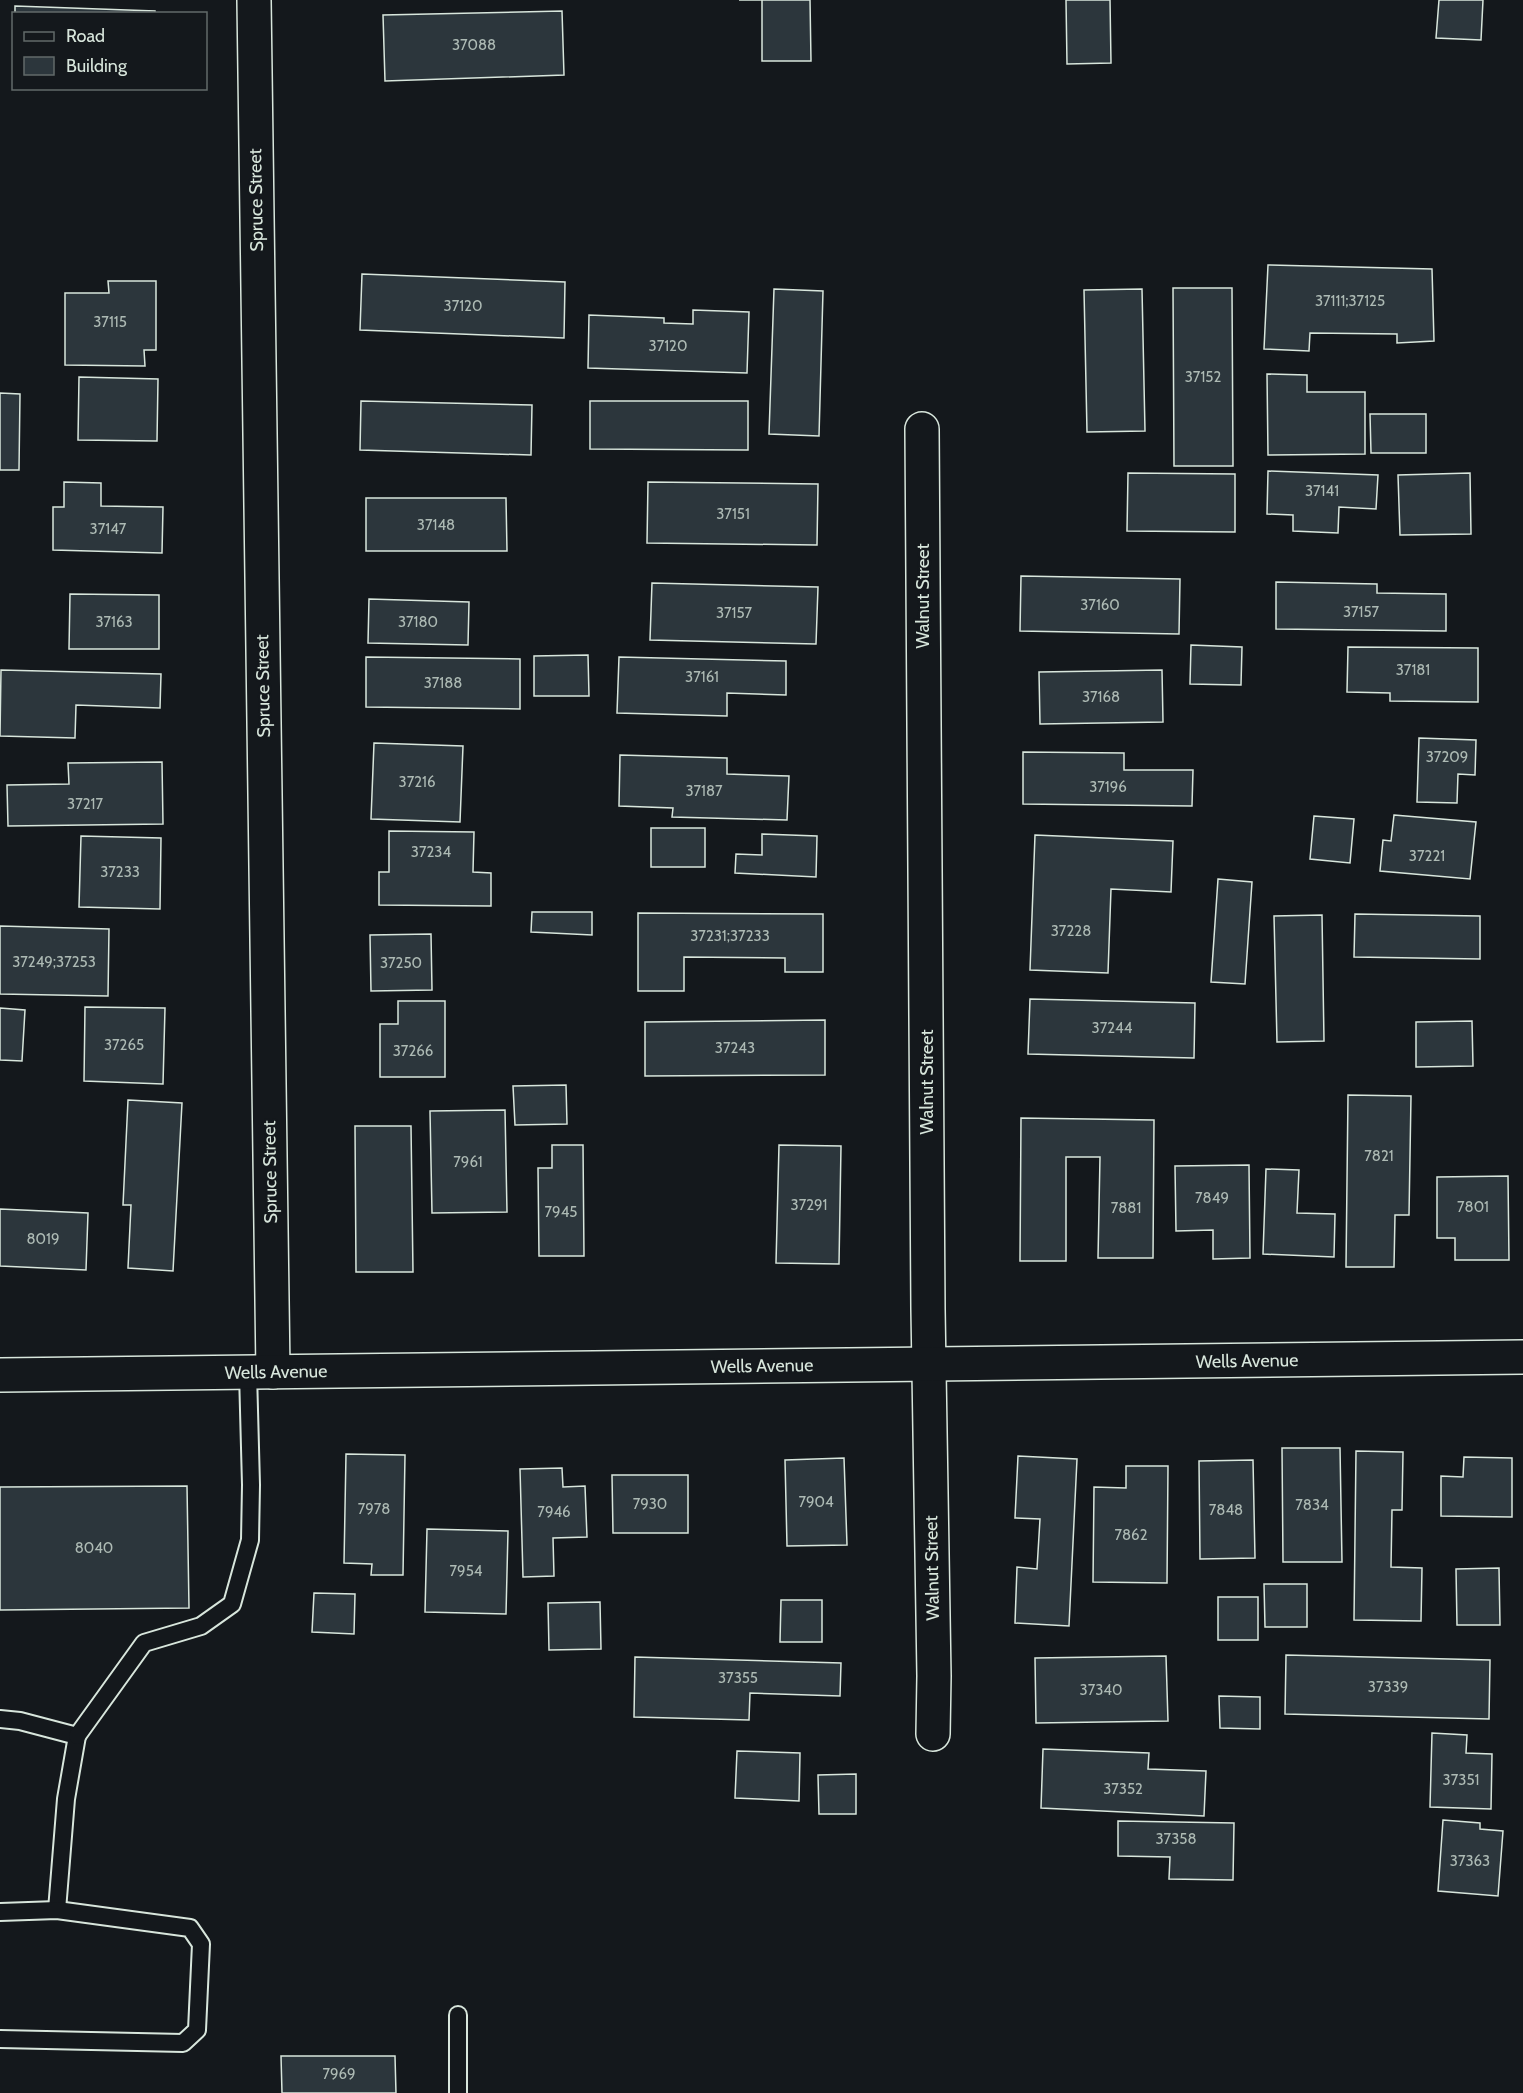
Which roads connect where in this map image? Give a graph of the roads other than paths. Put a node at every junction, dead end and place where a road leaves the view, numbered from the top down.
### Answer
1 (254, 0) edge
2 (922, 429) dead end
3 (1523, 1357) edge
4 (929, 1365) junction
5 (260, 1372) junction
6 (0, 1375) edge
7 (0, 1719) edge
8 (933, 1734) dead end
9 (77, 1736) junction
10 (57, 1910) junction
11 (0, 1912) edge
12 (458, 2014) dead end
13 (0, 2039) edge
14 (458, 2093) edge

1 - 5 street, Spruce Street
2 - 4 street, Walnut Street
3 - 4 street, Wells Avenue
4 - 5 street, Wells Avenue
4 - 8 street, Walnut Street
5 - 6 street, Wells Avenue
5 - 9 lane
7 - 9 lane
9 - 10 lane
10 - 11 lane
10 - 13 lane
12 - 14 lane

